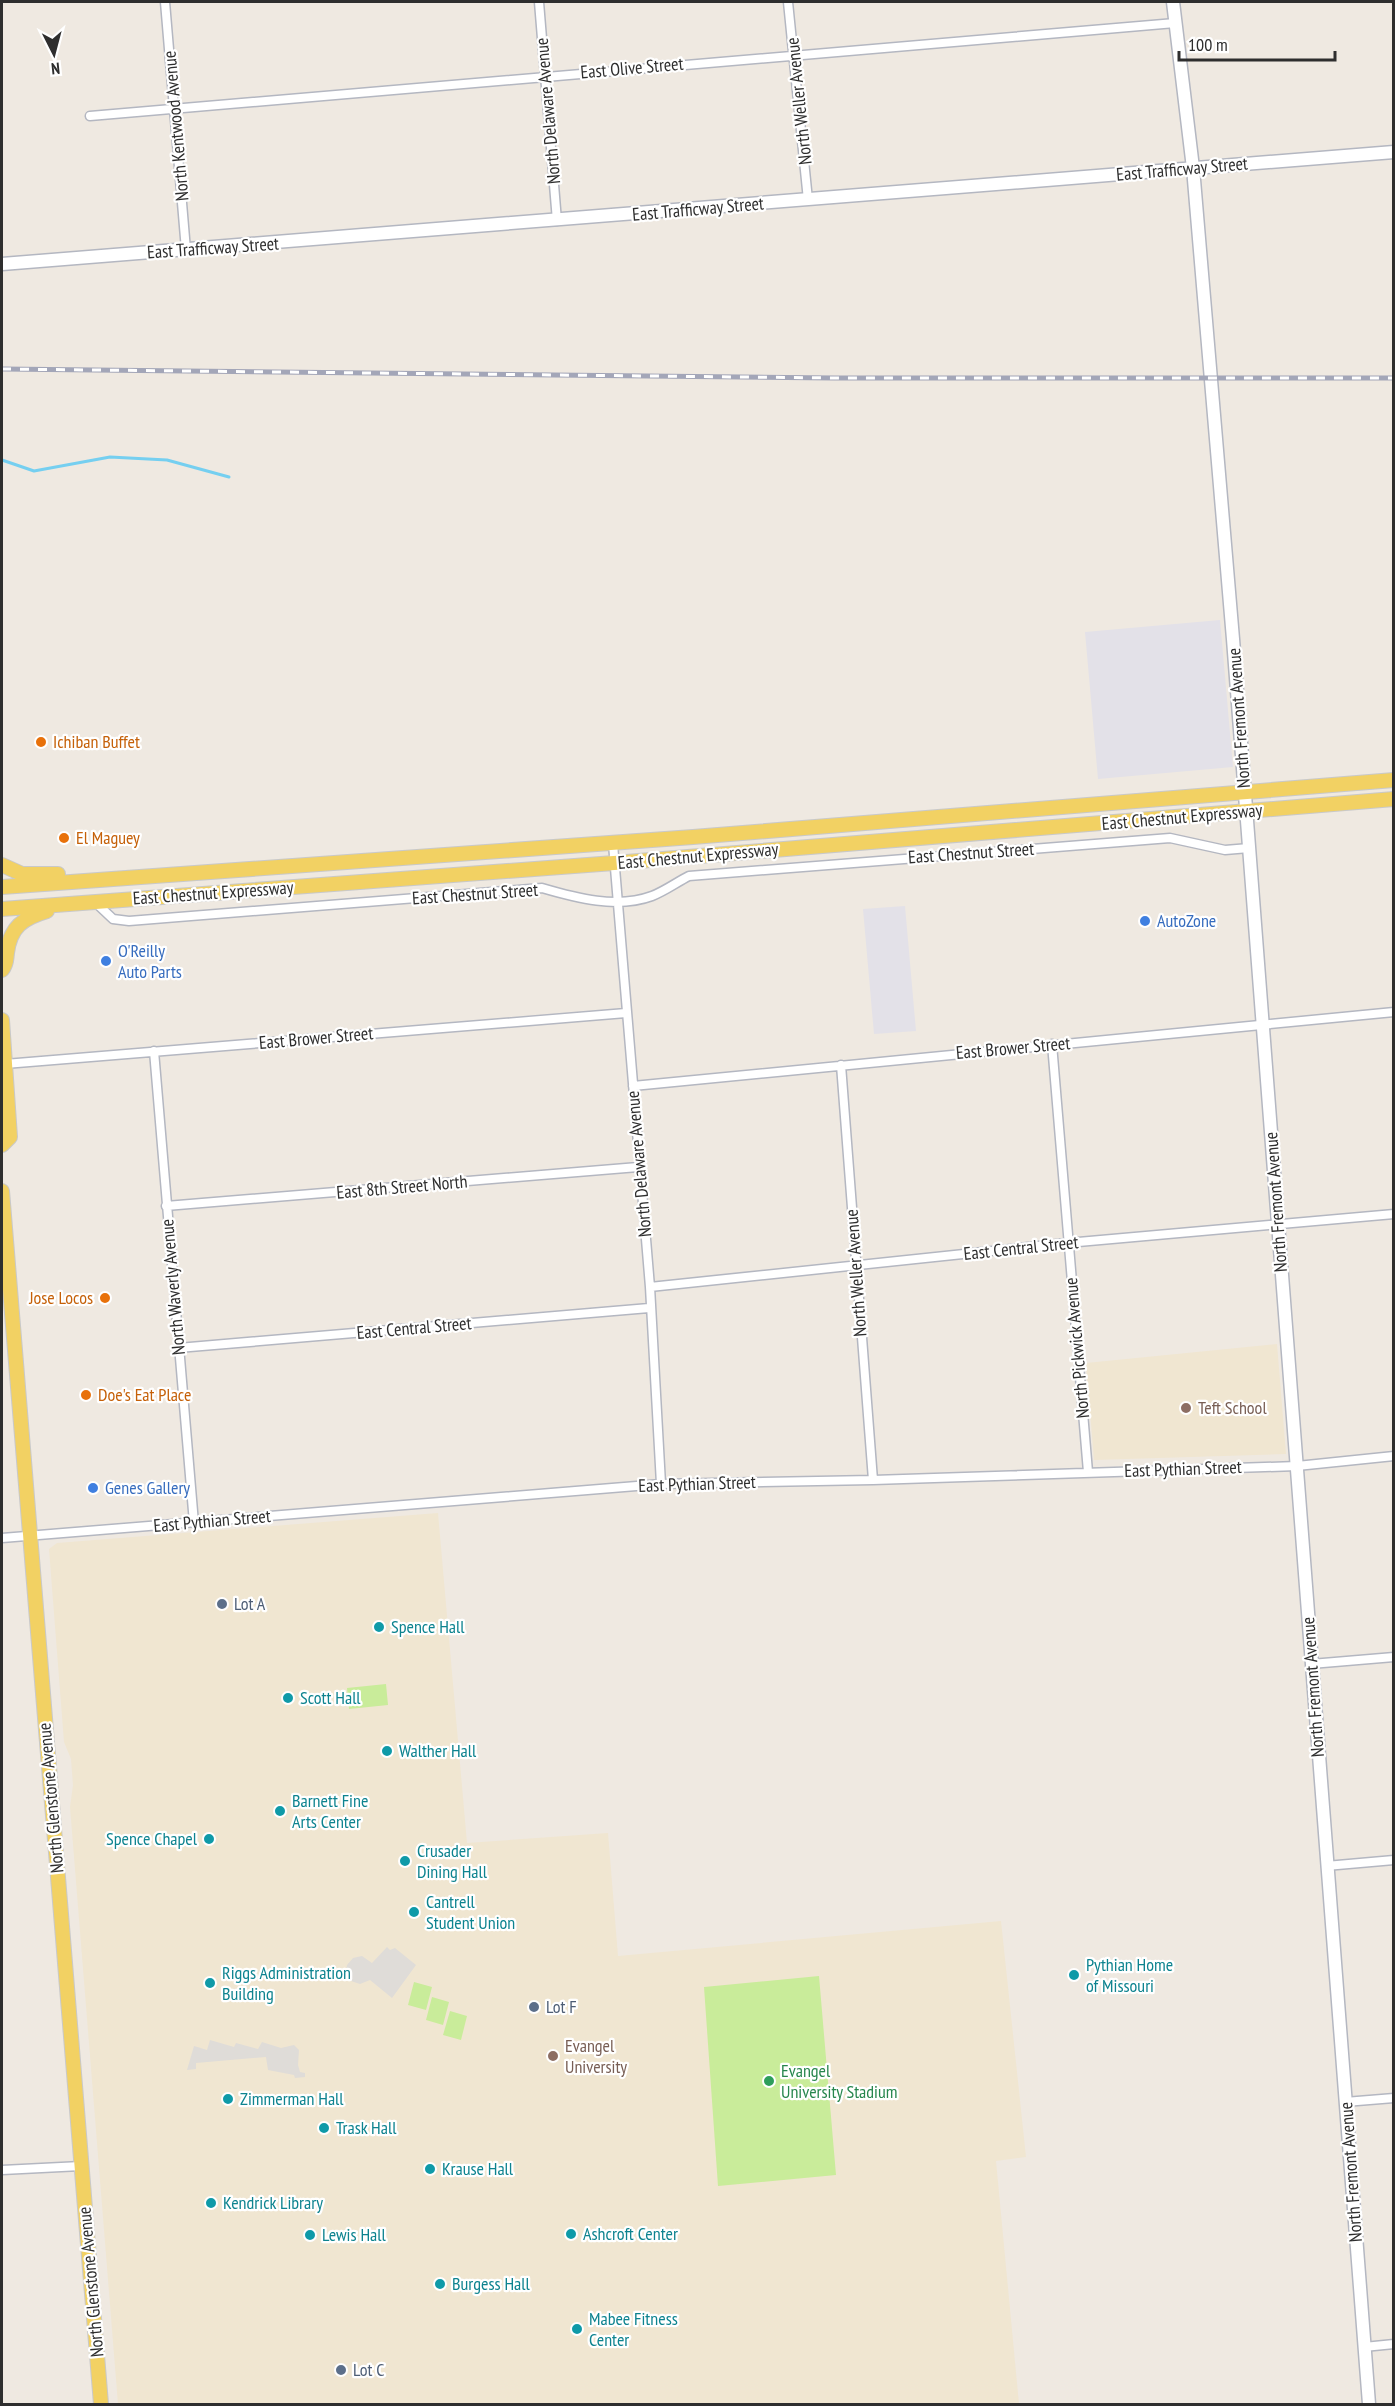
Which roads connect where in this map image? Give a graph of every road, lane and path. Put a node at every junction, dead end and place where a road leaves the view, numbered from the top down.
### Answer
1 (165, 2) edge
2 (539, 2) edge
3 (788, 2) edge
4 (1173, 2) edge
5 (1175, 23) junction
6 (795, 54) junction
7 (545, 76) junction
8 (174, 108) junction
9 (90, 116) dead end
10 (1394, 152) edge
11 (1193, 168) junction
12 (808, 200) junction
13 (557, 221) junction
14 (186, 250) junction
15 (2, 264) edge
16 (1394, 780) edge
17 (1245, 794) junction
18 (1394, 799) edge
19 (1246, 812) junction
20 (613, 844) junction
21 (1249, 848) junction
22 (614, 863) junction
23 (2, 865) edge
24 (219, 872) junction
25 (2, 887) edge
26 (618, 900) junction
27 (95, 902) junction
28 (72, 904) junction
29 (2, 909) edge
30 (2, 970) edge
31 (1394, 1012) edge
32 (626, 1013) junction
33 (2, 1020) edge
34 (1264, 1026) junction
35 (1052, 1044) junction
36 (154, 1051) junction
37 (5, 1064) junction
38 (842, 1065) junction
39 (633, 1086) junction
40 (2, 1145) edge
41 (638, 1167) junction
42 (2, 1191) edge
43 (166, 1206) junction
44 (1394, 1214) edge
45 (1277, 1226) junction
46 (1067, 1243) junction
47 (855, 1264) junction
48 (650, 1287) junction
49 (649, 1308) junction
50 (178, 1348) junction
51 (1394, 1456) edge
52 (1297, 1466) junction
53 (1089, 1472) junction
54 (873, 1480) junction
55 (661, 1484) junction
56 (194, 1523) junction
57 (30, 1536) junction
58 (2, 1538) edge
59 (1394, 1657) edge
60 (1311, 1664) junction
61 (1394, 1860) edge
62 (1326, 1866) junction
63 (1394, 2098) edge
64 (1346, 2102) junction
65 (81, 2166) junction
66 (2, 2170) edge
67 (1394, 2344) edge
68 (1364, 2347) junction
69 (101, 2404) edge
70 (1369, 2404) edge

1 - 8 street, North Kentwood Avenue
2 - 7 street, North Delaware Avenue
3 - 6 street, North Weller Avenue
4 - 5 street, North Fremont Avenue
5 - 6 street, East Olive Street
5 - 11 street, North Fremont Avenue
6 - 7 street, East Olive Street
6 - 12 street, North Weller Avenue
7 - 8 street, East Olive Street
7 - 13 street, North Delaware Avenue
8 - 9 street, East Olive Street
8 - 14 street, North Kentwood Avenue
10 - 11 street, East Trafficway Street
11 - 12 street, East Trafficway Street
11 - 17 street, North Fremont Avenue
12 - 13 street, East Trafficway Street
13 - 14 street, East Trafficway Street
14 - 15 street, East Trafficway Street
16 - 17 main road, East Chestnut Expressway
17 - 19 street, North Fremont Avenue
17 - 20 main road, East Chestnut Expressway
18 - 19 main road, East Chestnut Expressway
19 - 21 street, North Fremont Avenue
19 - 22 main road, East Chestnut Expressway
20 - 22 street, North Delaware Avenue
20 - 24 main road, East Chestnut Expressway
21 - 26 street, East Chestnut Street
21 - 34 street, North Fremont Avenue
22 - 26 street, North Delaware Avenue
22 - 27 main road, East Chestnut Expressway
23 - 24 main road
24 - 25 main road, East Chestnut Expressway
26 - 27 street, East Chestnut Street
26 - 32 street, North Delaware Avenue
27 - 28 main road, East Chestnut Expressway
28 - 29 main road, East Chestnut Expressway
28 - 30 main road
31 - 34 street, East Brower Street
32 - 36 street, East Brower Street
32 - 39 street, North Delaware Avenue
33 - 37 main road
34 - 35 street, East Brower Street
34 - 45 street, North Fremont Avenue
35 - 38 street, East Brower Street
35 - 46 street, North Pickwick Avenue
36 - 37 street, East Brower Street
36 - 43 street, North Waverly Avenue
37 - 40 main road
38 - 39 street, East Brower Street
38 - 47 street, North Weller Avenue
39 - 41 street, North Delaware Avenue
41 - 43 street, East 8th Street North
41 - 48 street, North Delaware Avenue
42 - 57 main road, North Glenstone Avenue
43 - 50 street, North Waverly Avenue
44 - 45 street, East Central Street
45 - 46 street, East Central Street
45 - 52 street, North Fremont Avenue
46 - 47 street, East Central Street
46 - 53 street, North Pickwick Avenue
47 - 48 street, East Central Street
47 - 54 street, North Weller Avenue
48 - 49 street, North Delaware Avenue
49 - 50 street, East Central Street
49 - 55 street, North Delaware Avenue
50 - 56 street, North Waverly Avenue
51 - 52 street, East Pythian Street
52 - 53 street, East Pythian Street
52 - 60 street, North Fremont Avenue
53 - 54 street, East Pythian Street
54 - 55 street, East Pythian Street
55 - 56 street, East Pythian Street
56 - 57 street, East Pythian Street
57 - 58 street, East Pythian Street
57 - 65 main road, North Glenstone Avenue
59 - 60 street
60 - 62 street, North Fremont Avenue
61 - 62 street
62 - 64 street, North Fremont Avenue
63 - 64 street
64 - 68 street, North Fremont Avenue
65 - 66 street
65 - 69 main road, North Glenstone Avenue
67 - 68 street
68 - 70 street, North Fremont Avenue

